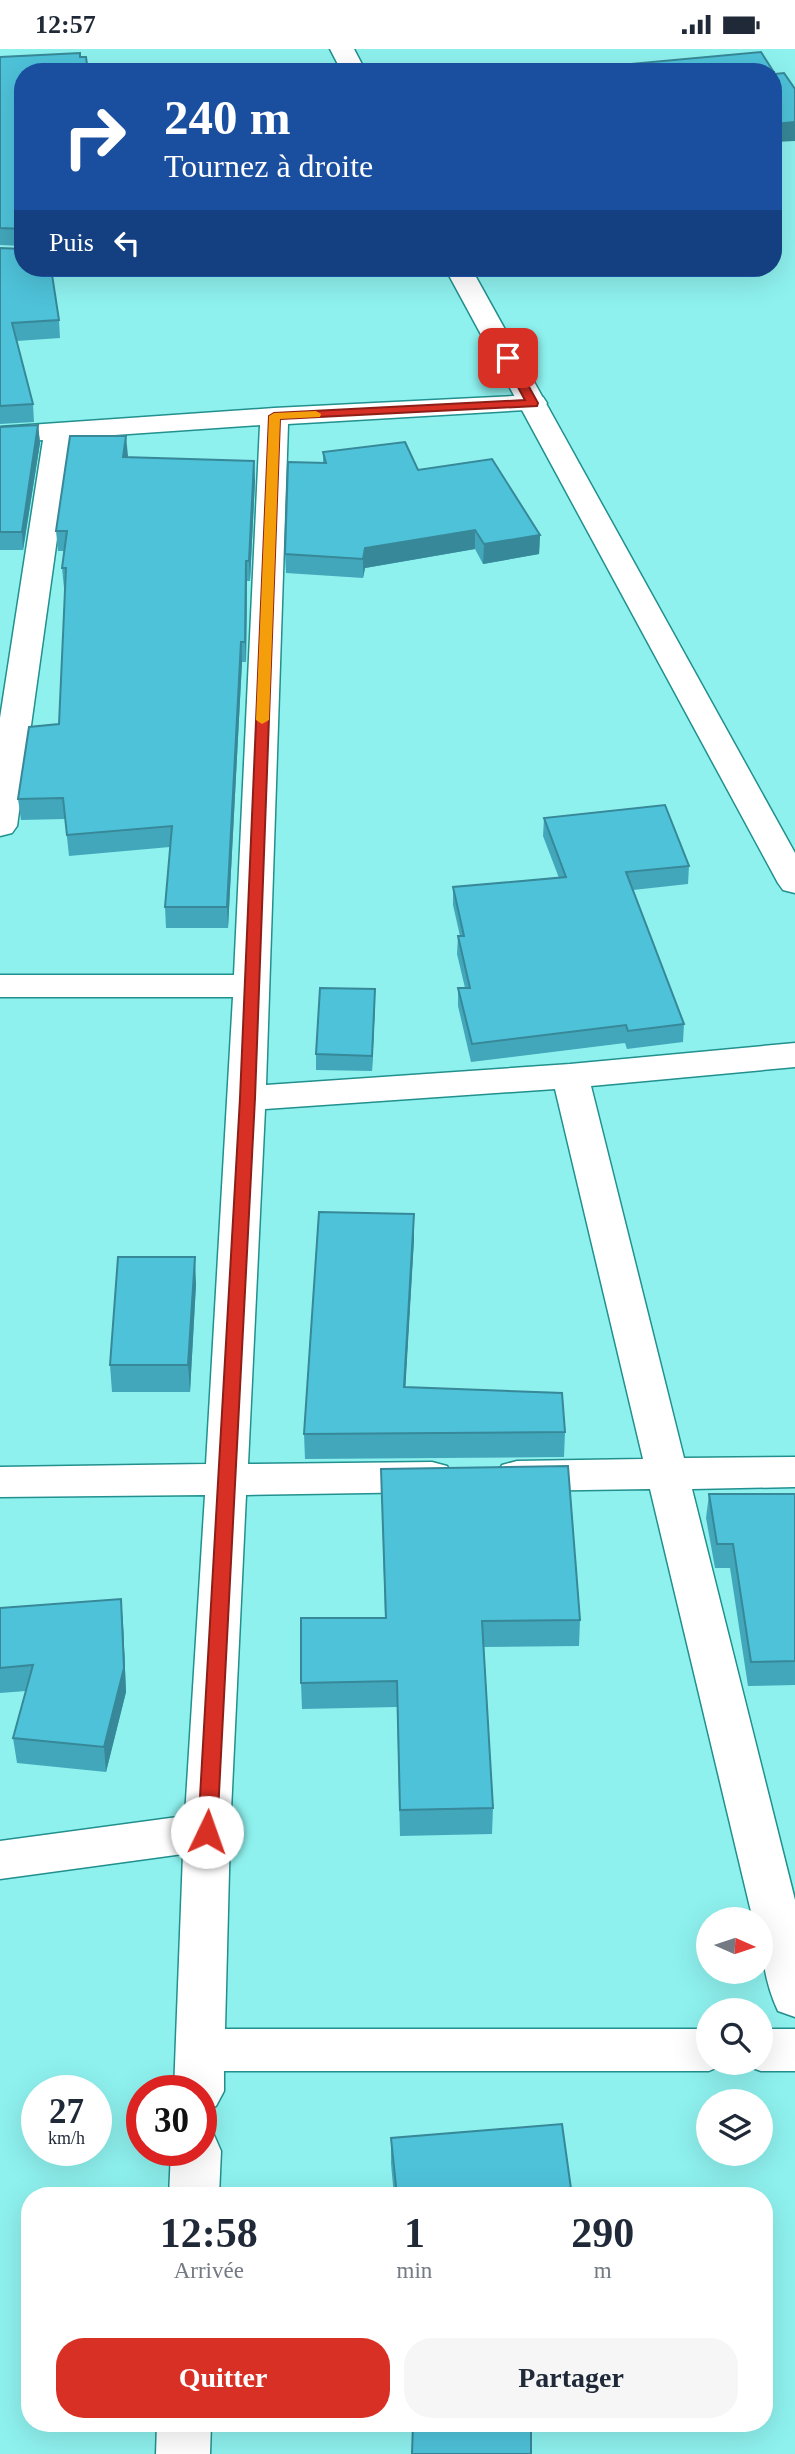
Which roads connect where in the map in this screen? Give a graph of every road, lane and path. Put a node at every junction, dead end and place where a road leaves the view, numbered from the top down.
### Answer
1 (463, 277) edge
2 (533, 403) junction
3 (274, 416) junction
4 (58, 432) junction
5 (0, 435) edge
6 (9, 706) edge
7 (0, 826) edge
8 (792, 870) edge
9 (0, 986) edge
10 (252, 986) junction
11 (795, 1055) edge
12 (570, 1076) junction
13 (247, 1098) junction
14 (795, 1472) edge
15 (668, 1475) junction
16 (228, 1478) junction
17 (0, 1482) edge
18 (207, 1832) junction
19 (0, 1860) edge
20 (795, 1996) edge
21 (773, 2050) edge
22 (795, 2050) edge
23 (696, 2051) edge
24 (200, 2071) edge
25 (195, 2166) edge
26 (194, 2187) edge
27 (184, 2432) edge
28 (183, 2454) edge

1 - 2 street
2 - 3 street
2 - 8 street
3 - 4 street
3 - 10 street
4 - 5 street
4 - 6 street
6 - 7 street
9 - 10 street
10 - 13 street
11 - 12 street
12 - 13 street
12 - 15 street
13 - 16 street
14 - 15 street
15 - 16 street
15 - 20 street
16 - 17 street
16 - 18 street
18 - 19 street
18 - 24 street
21 - 22 street
23 - 24 street
25 - 26 street
27 - 28 street

